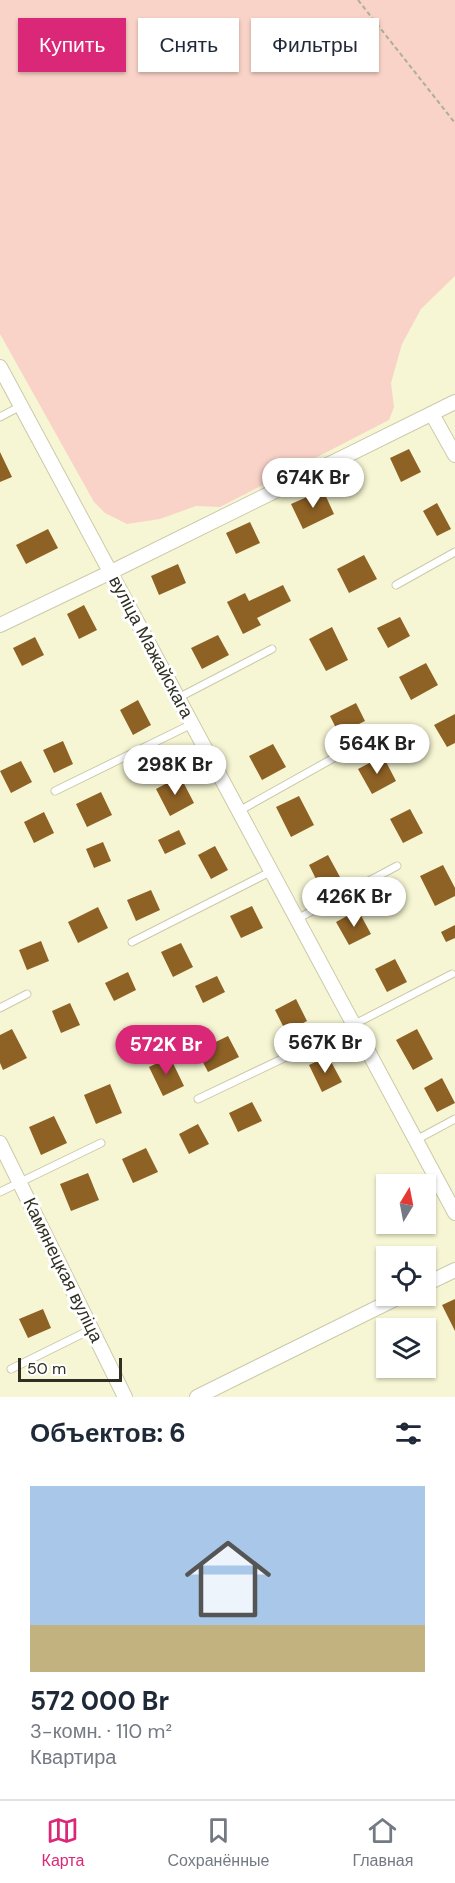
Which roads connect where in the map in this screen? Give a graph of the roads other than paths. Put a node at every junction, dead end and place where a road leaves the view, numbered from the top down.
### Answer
1 (0, 367) edge
2 (455, 402) edge
3 (21, 406) junction
4 (432, 414) junction
5 (0, 417) edge
6 (455, 455) edge
7 (455, 552) edge
8 (111, 572) junction
9 (396, 585) dead end
10 (0, 625) edge
11 (272, 649) dead end
12 (178, 698) junction
13 (192, 724) junction
14 (339, 756) dead end
15 (55, 791) dead end
16 (239, 811) junction
17 (397, 866) dead end
18 (272, 871) junction
19 (297, 919) junction
20 (132, 942) dead end
21 (452, 974) dead end
22 (27, 994) dead end
23 (0, 1008) edge
24 (353, 1025) junction
25 (198, 1099) dead end
26 (455, 1119) edge
27 (416, 1140) junction
28 (0, 1143) edge
29 (100, 1143) dead end
30 (20, 1183) junction
31 (0, 1192) edge
32 (455, 1213) edge
33 (455, 1270) edge
34 (436, 1279) edge
35 (381, 1306) edge
36 (92, 1329) junction
37 (11, 1369) dead end
38 (125, 1397) edge
39 (197, 1397) edge

1 - 3 street, вуліца Мажайскага
2 - 4 street
3 - 5 lane
3 - 8 street, вуліца Мажайскага
4 - 6 street
4 - 8 street
7 - 9 lane
8 - 10 street
8 - 12 street, вуліца Мажайскага
11 - 12 lane
12 - 13 street, вуліца Мажайскага
13 - 15 lane
13 - 16 street, вуліца Мажайскага
14 - 16 lane
16 - 18 street, вуліца Мажайскага
17 - 19 lane
18 - 19 street, вуліца Мажайскага
18 - 20 lane
19 - 24 street, вуліца Мажайскага
21 - 24 lane
22 - 23 lane
24 - 25 lane
24 - 27 street, вуліца Мажайскага
26 - 27 lane
27 - 32 street, вуліца Мажайскага
28 - 30 street, Камянецкая вуліца
29 - 30 lane
30 - 31 lane
30 - 36 street, Камянецкая вуліца
33 - 34 street
35 - 39 street
36 - 37 lane
36 - 38 street, Камянецкая вуліца

